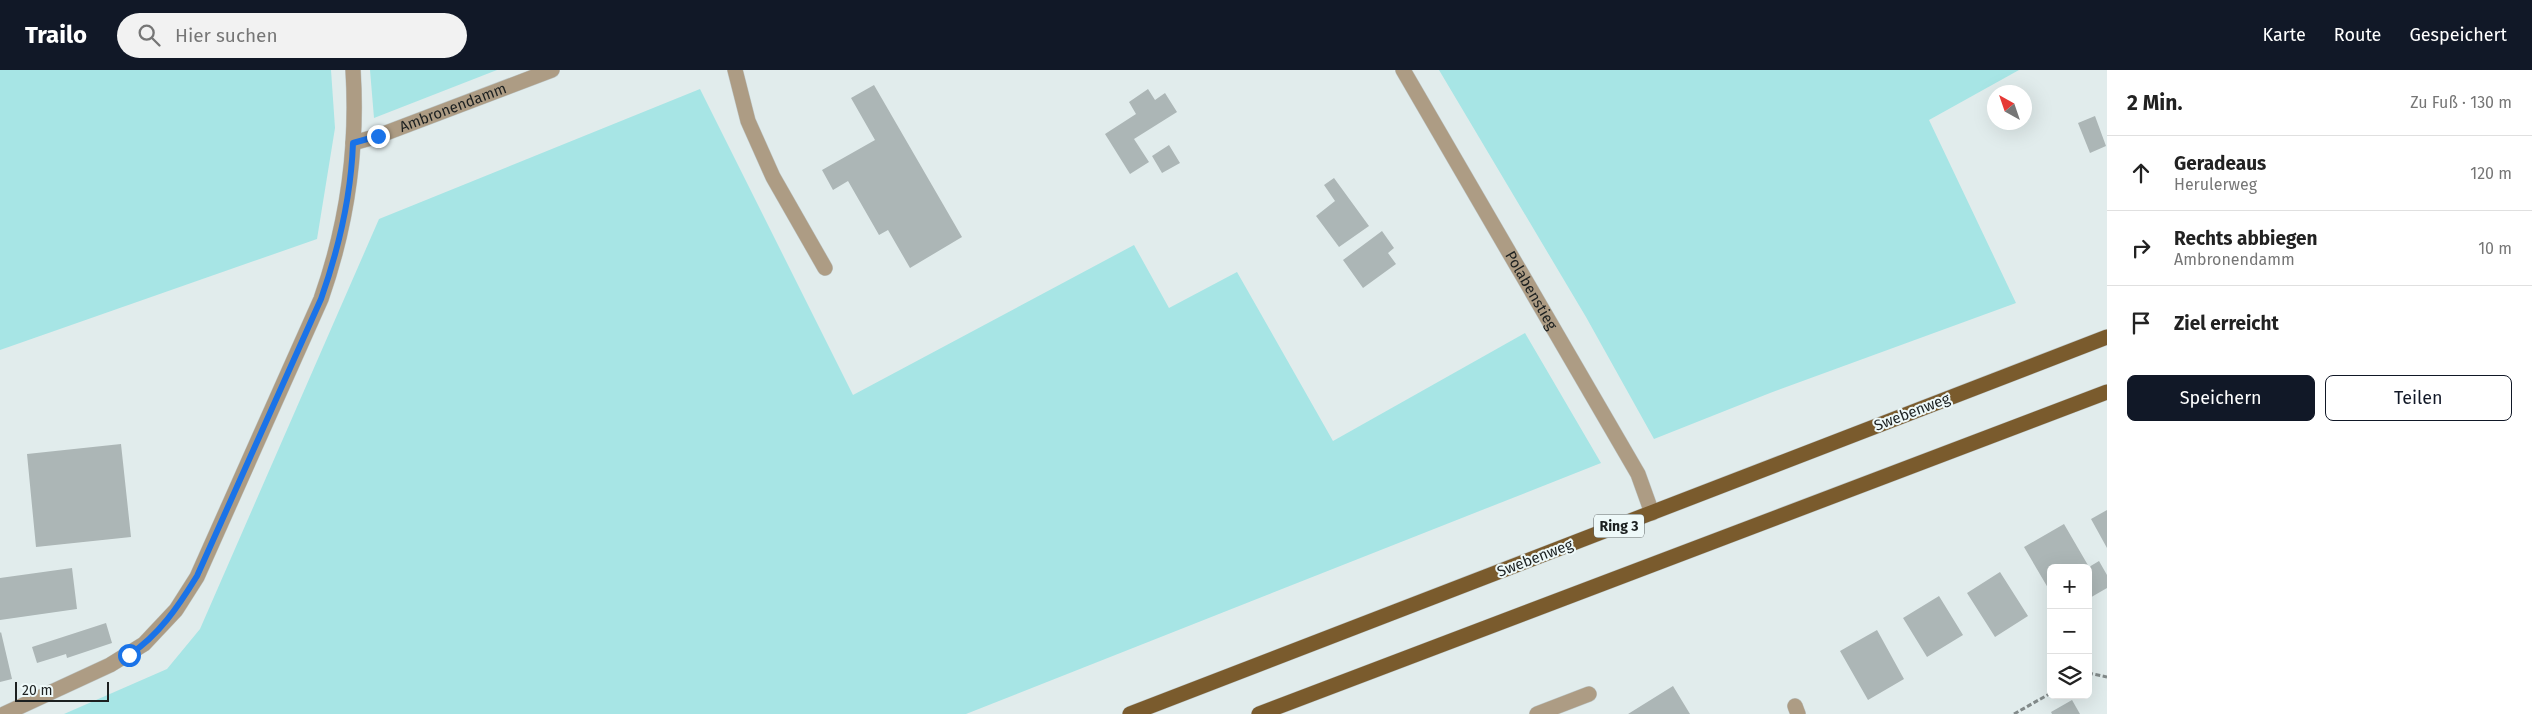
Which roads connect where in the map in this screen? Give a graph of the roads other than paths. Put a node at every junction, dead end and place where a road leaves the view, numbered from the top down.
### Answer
1 (353, 70) edge
2 (552, 70) edge
3 (735, 70) edge
4 (1403, 70) edge
5 (353, 143) junction
6 (825, 268) dead end
7 (2107, 337) edge
8 (2107, 392) edge
9 (1652, 513) junction
10 (1589, 694) dead end
11 (4, 714) edge
12 (1130, 714) edge
13 (1259, 714) edge
14 (1537, 714) edge

1 - 5 street
2 - 5 street, Ambronendamm
3 - 6 street
4 - 9 street, Polabenstieg
5 - 11 street
7 - 9 main road, Swebenweg / Ring 3
8 - 13 main road
9 - 12 main road, Swebenweg / Ring 3
10 - 14 street

